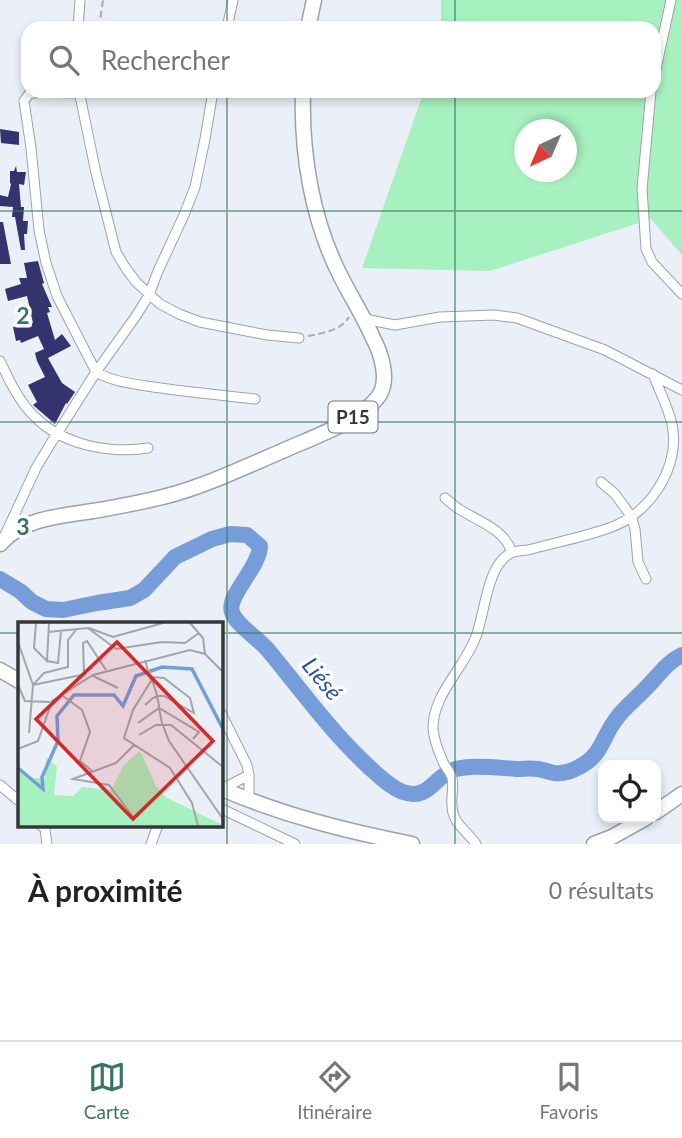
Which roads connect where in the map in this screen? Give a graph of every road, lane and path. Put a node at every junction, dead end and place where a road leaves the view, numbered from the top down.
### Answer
1 (80, 0) edge
2 (103, 0) edge
3 (233, 0) edge
4 (314, 0) edge
5 (671, 0) edge
6 (78, 21) edge
7 (100, 21) edge
8 (228, 21) edge
9 (310, 21) edge
10 (661, 46) edge
11 (26, 98) edge
12 (80, 98) edge
13 (212, 98) edge
14 (303, 98) edge
15 (650, 98) edge
16 (682, 294) edge
17 (149, 295) junction
18 (357, 305) junction
19 (365, 318) junction
20 (299, 338) joint
21 (0, 361) edge
22 (96, 372) junction
23 (653, 374) junction
24 (682, 390) edge
25 (256, 399) dead end
26 (58, 433) junction
27 (148, 448) dead end
28 (601, 482) dead end
29 (445, 498) dead end
30 (631, 516) junction
31 (0, 542) edge
32 (512, 552) junction
33 (646, 579) dead end
34 (0, 670) edge
35 (18, 680) edge
36 (222, 715) edge
37 (249, 775) junction
38 (0, 785) edge
39 (222, 788) edge
40 (222, 788) edge
41 (682, 793) edge
42 (18, 800) edge
43 (248, 800) junction
44 (661, 808) edge
45 (222, 809) edge
46 (637, 823) edge
47 (43, 827) edge
48 (157, 827) edge
49 (280, 842) edge
50 (47, 844) edge
51 (151, 844) edge
52 (295, 844) edge
53 (412, 844) edge
54 (475, 844) edge
55 (594, 844) edge

1 - 6 street
2 - 7 path
3 - 8 street
4 - 9 main road
5 - 10 street
11 - 22 street
12 - 17 street
13 - 17 street
14 - 18 main road, P15
15 - 16 street
17 - 20 street
17 - 22 street
18 - 19 main road, P15
18 - 20 path
19 - 23 street
19 - 31 main road, P15
21 - 26 street
22 - 25 street
22 - 26 street
23 - 24 street
23 - 30 street
26 - 27 street
26 - 31 street
28 - 30 street
29 - 32 street
30 - 32 street
30 - 33 street
32 - 54 street
34 - 35 main road
36 - 37 street
37 - 39 street
37 - 43 street
38 - 42 street
40 - 43 main road
41 - 44 main road
43 - 53 main road
45 - 49 street
46 - 55 main road
47 - 50 street
48 - 51 street
49 - 52 street

